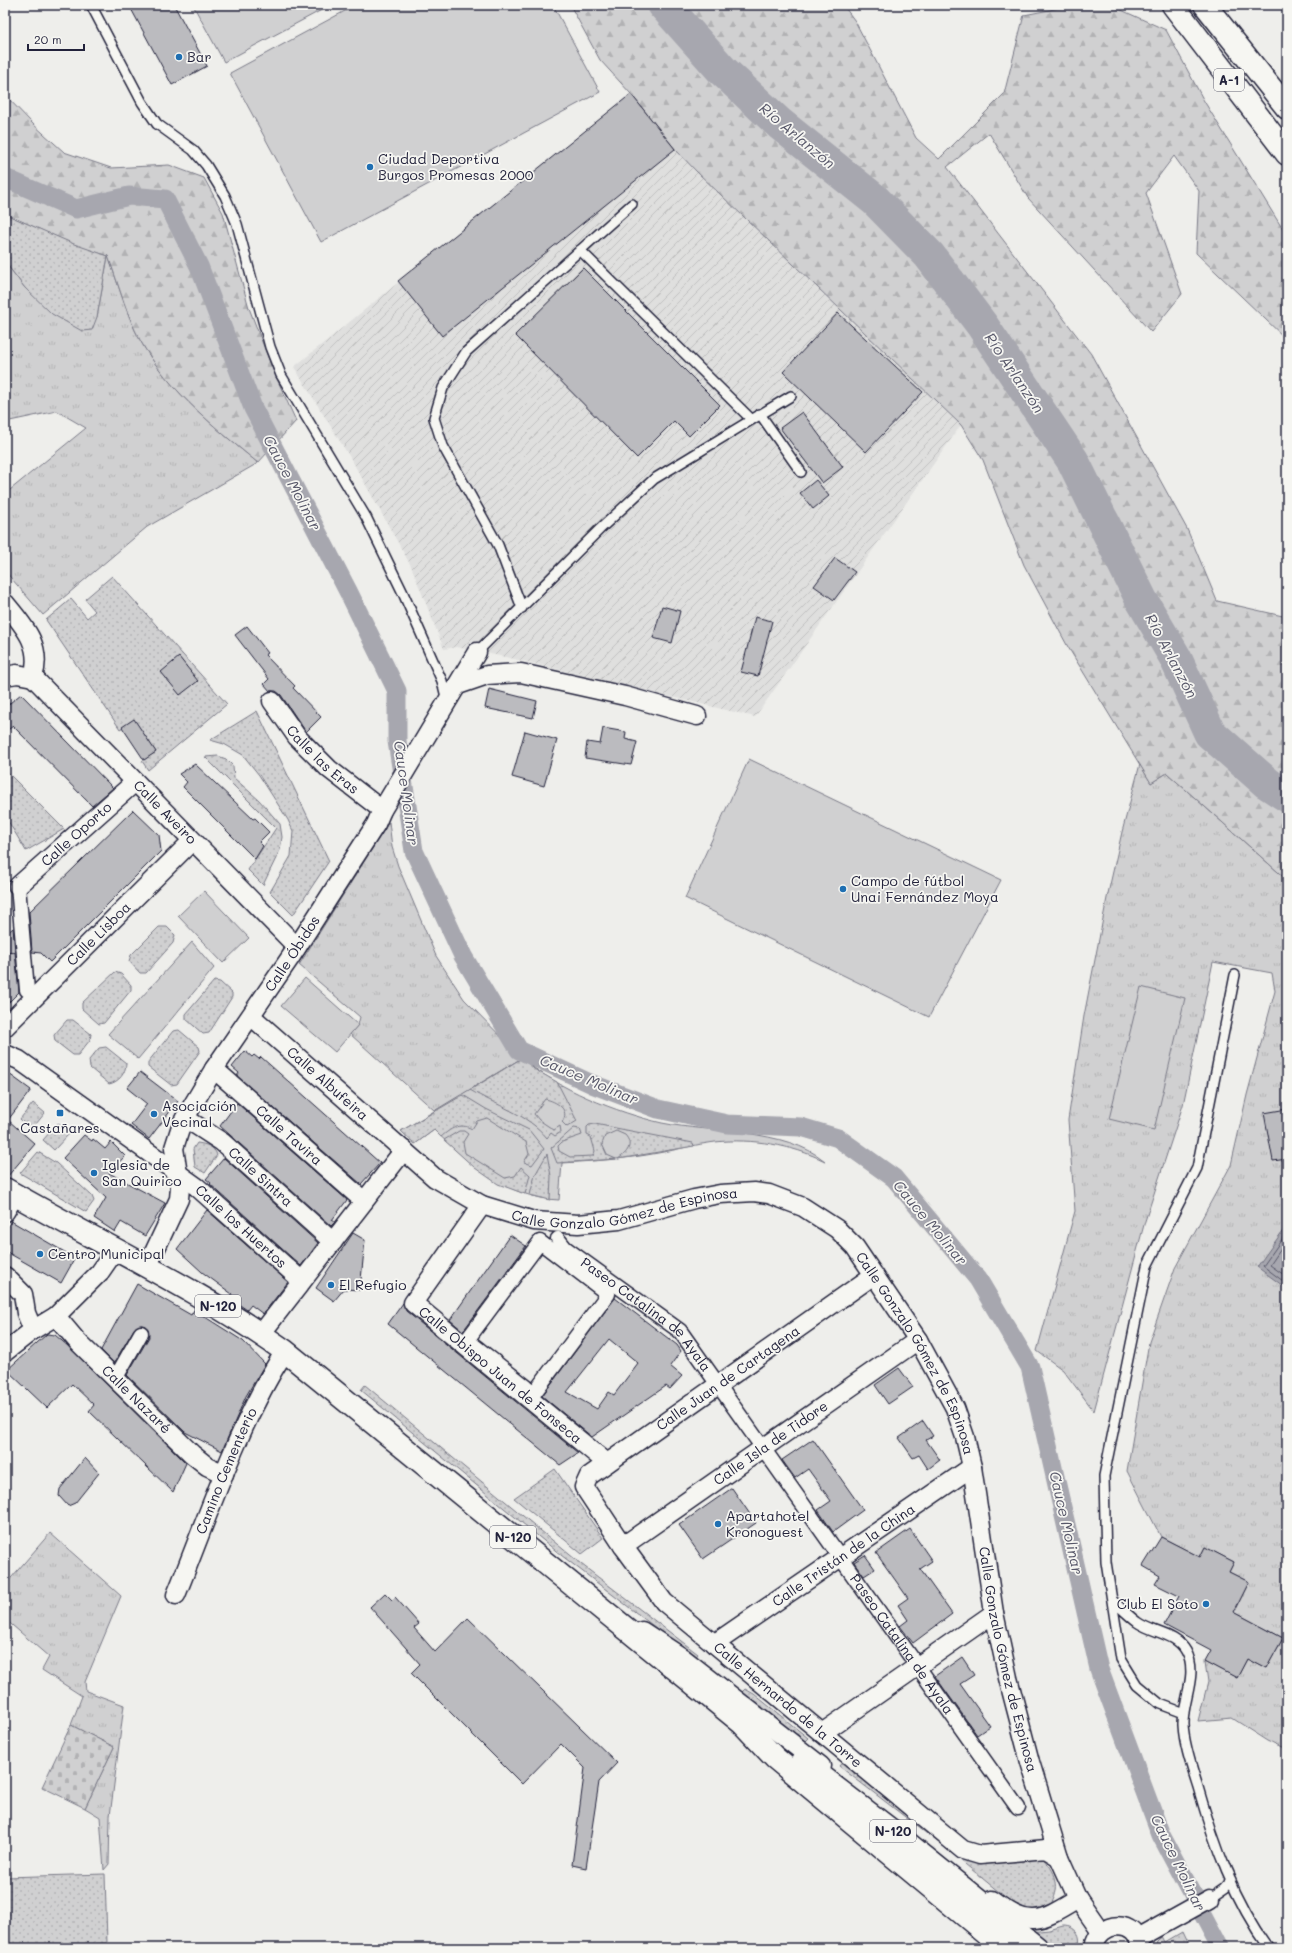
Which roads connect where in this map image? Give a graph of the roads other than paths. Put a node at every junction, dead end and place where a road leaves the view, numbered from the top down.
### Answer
1 (91, 5) edge
2 (1173, 5) edge
3 (1205, 5) edge
4 (1217, 5) edge
5 (1287, 98) edge
6 (1287, 108) edge
7 (1287, 154) edge
8 (632, 204) dead end
9 (580, 250) junction
10 (791, 396) dead end
11 (760, 414) junction
12 (751, 419) junction
13 (801, 472) dead end
14 (5, 603) edge
15 (522, 608) junction
16 (476, 652) joint
17 (5, 676) edge
18 (33, 677) junction
19 (458, 685) junction
20 (272, 701) dead end
21 (447, 703) junction
22 (697, 716) dead end
23 (135, 782) junction
24 (382, 810) junction
25 (192, 841) junction
26 (18, 886) joint
27 (297, 947) junction
28 (1235, 975) dead end
29 (27, 990) dead end
30 (251, 1016) junction
31 (5, 1027) edge
32 (5, 1054) edge
33 (214, 1069) junction
34 (185, 1118) junction
35 (404, 1150) junction
36 (178, 1174) junction
37 (8, 1199) edge
38 (364, 1201) junction
39 (482, 1205) junction
40 (558, 1238) dead end
41 (333, 1242) junction
42 (116, 1249) junction
43 (148, 1265) junction
44 (874, 1275) junction
45 (5, 1276) edge
46 (302, 1281) junction
47 (56, 1316) junction
48 (33, 1330) junction
49 (141, 1333) dead end
50 (261, 1334) junction
51 (467, 1340) joint
52 (918, 1340) junction
53 (285, 1351) junction
54 (5, 1352) edge
55 (119, 1372) dead end
56 (718, 1384) junction
57 (763, 1448) junction
58 (607, 1463) junction
59 (972, 1466) junction
60 (224, 1474) junction
61 (585, 1483) joint
62 (623, 1546) junction
63 (840, 1557) junction
64 (176, 1595) dead end
65 (1112, 1600) junction
66 (994, 1613) junction
67 (620, 1625) junction
68 (714, 1644) junction
69 (918, 1666) junction
70 (1184, 1713) junction
71 (742, 1723) junction
72 (822, 1733) junction
73 (1018, 1808) dead end
74 (1052, 1831) junction
75 (1039, 1850) junction
76 (1059, 1857) junction
77 (1230, 1881) junction
78 (1078, 1899) junction
79 (1210, 1899) joint
80 (1098, 1940) edge
81 (1138, 1943) edge
82 (1004, 1948) edge
83 (1037, 1948) edge
84 (1269, 1948) edge

1 - 21 lane
2 - 7 highway, A-1
3 - 6 highway
4 - 5 highway, A-1
8 - 9 lane
9 - 12 lane
9 - 15 lane
10 - 11 lane
11 - 12 lane
11 - 13 lane
12 - 15 lane
14 - 18 street
15 - 16 lane
16 - 19 street, Calle Óbidos
17 - 18 street
18 - 23 street, Calle Aveiro
19 - 21 street, Calle Óbidos
19 - 22 street
20 - 24 street, Calle las Eras
21 - 24 street, Calle Óbidos
23 - 25 street, Calle Aveiro
23 - 26 street, Calle Oporto
24 - 27 street, Calle Óbidos
25 - 27 street, Calle Aveiro
25 - 31 street, Calle Lisboa
26 - 29 street
27 - 30 street, Calle Óbidos
28 - 65 lane
30 - 33 street, Calle Óbidos
30 - 35 street, Calle Albufeira
32 - 36 street, Calle los Huertos
33 - 34 street, Calle Óbidos
33 - 38 street, Calle Tavira
34 - 36 street, Calle Óbidos
34 - 41 street, Calle Sintra
35 - 38 street
35 - 39 street, Calle Gonzalo Gómez de Espinosa
36 - 43 street, Calle Óbidos
36 - 46 street, Calle los Huertos
37 - 42 highway, N-120
38 - 41 street
39 - 44 street, Calle Gonzalo Gómez de Espinosa
39 - 58 street, Calle Obispo Juan de Fonseca
40 - 56 street, Paseo Catalina de Ayala
41 - 46 street
42 - 43 highway, N-120
42 - 47 street
43 - 50 highway, N-120
44 - 52 street, Calle Gonzalo Gómez de Espinosa
44 - 56 street, Calle Juan de Cartagena
45 - 48 street
46 - 50 street
47 - 48 street
47 - 60 street, Calle Nazaré
48 - 54 street
49 - 55 street
50 - 53 highway, N-120
51 - 51 street
52 - 57 street, Calle Isla de Tidore
52 - 59 street, Calle Gonzalo Gómez de Espinosa
53 - 60 street, Camino Cementerio
53 - 67 highway, N-120
56 - 57 street, Paseo Catalina de Ayala
56 - 58 street, Calle Juan de Cartagena
57 - 62 street, Calle Isla de Tidore
57 - 63 street, Paseo Catalina de Ayala
58 - 61 street, Calle Juan de Cartagena
59 - 63 street, Calle Tristán de la China
59 - 66 street, Calle Gonzalo Gómez de Espinosa
60 - 64 street, Camino Cementerio
61 - 62 street, Calle Hernardo de la Torre
62 - 68 street, Calle Hernardo de la Torre
63 - 68 street, Calle Tristán de la China
63 - 69 street, Paseo Catalina de Ayala
65 - 70 lane
65 - 70 lane
66 - 69 street
66 - 74 street, Calle Gonzalo Gómez de Espinosa
67 - 71 highway, N-120
67 - 78 street
68 - 72 street, Calle Hernardo de la Torre
69 - 72 street
69 - 73 street, Paseo Catalina de Ayala
70 - 77 lane
71 - 82 highway, N-120
71 - 83 highway, N-120
72 - 75 street, Calle Hernardo de la Torre
74 - 75 street
74 - 76 street, Calle Gonzalo Gómez de Espinosa
75 - 76 street, Calle Hernardo de la Torre
76 - 78 street, Calle Gonzalo Gómez de Espinosa
77 - 79 lane
77 - 84 lane
78 - 80 street, Calle Gonzalo Gómez de Espinosa
79 - 81 street
80 - 81 street

